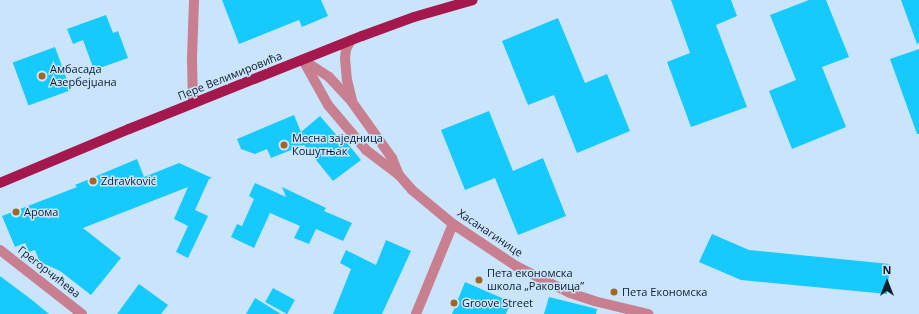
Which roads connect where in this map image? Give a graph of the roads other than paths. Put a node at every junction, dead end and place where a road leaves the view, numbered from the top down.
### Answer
1 (194, 0) edge
2 (473, 0) edge
3 (351, 40) junction
4 (303, 60) junction
5 (352, 102) junction
6 (193, 103) junction
7 (399, 175) junction
8 (0, 183) edge
9 (453, 224) junction
10 (0, 250) edge
11 (82, 314) edge
12 (416, 314) edge
13 (648, 314) edge

1 - 6 street
2 - 3 main road, Пере Велимировића
3 - 4 main road, Пере Велимировића
3 - 5 street, Хасанагинице
4 - 5 street, Хасанагинице
4 - 6 main road, Пере Велимировића
4 - 7 street, Хасанагинице
5 - 7 street, Хасанагинице
6 - 8 main road, Пере Велимировића
7 - 9 street, Хасанагинице
9 - 12 street
9 - 13 street, Хасанагинице
10 - 11 street, Грегорчићева

